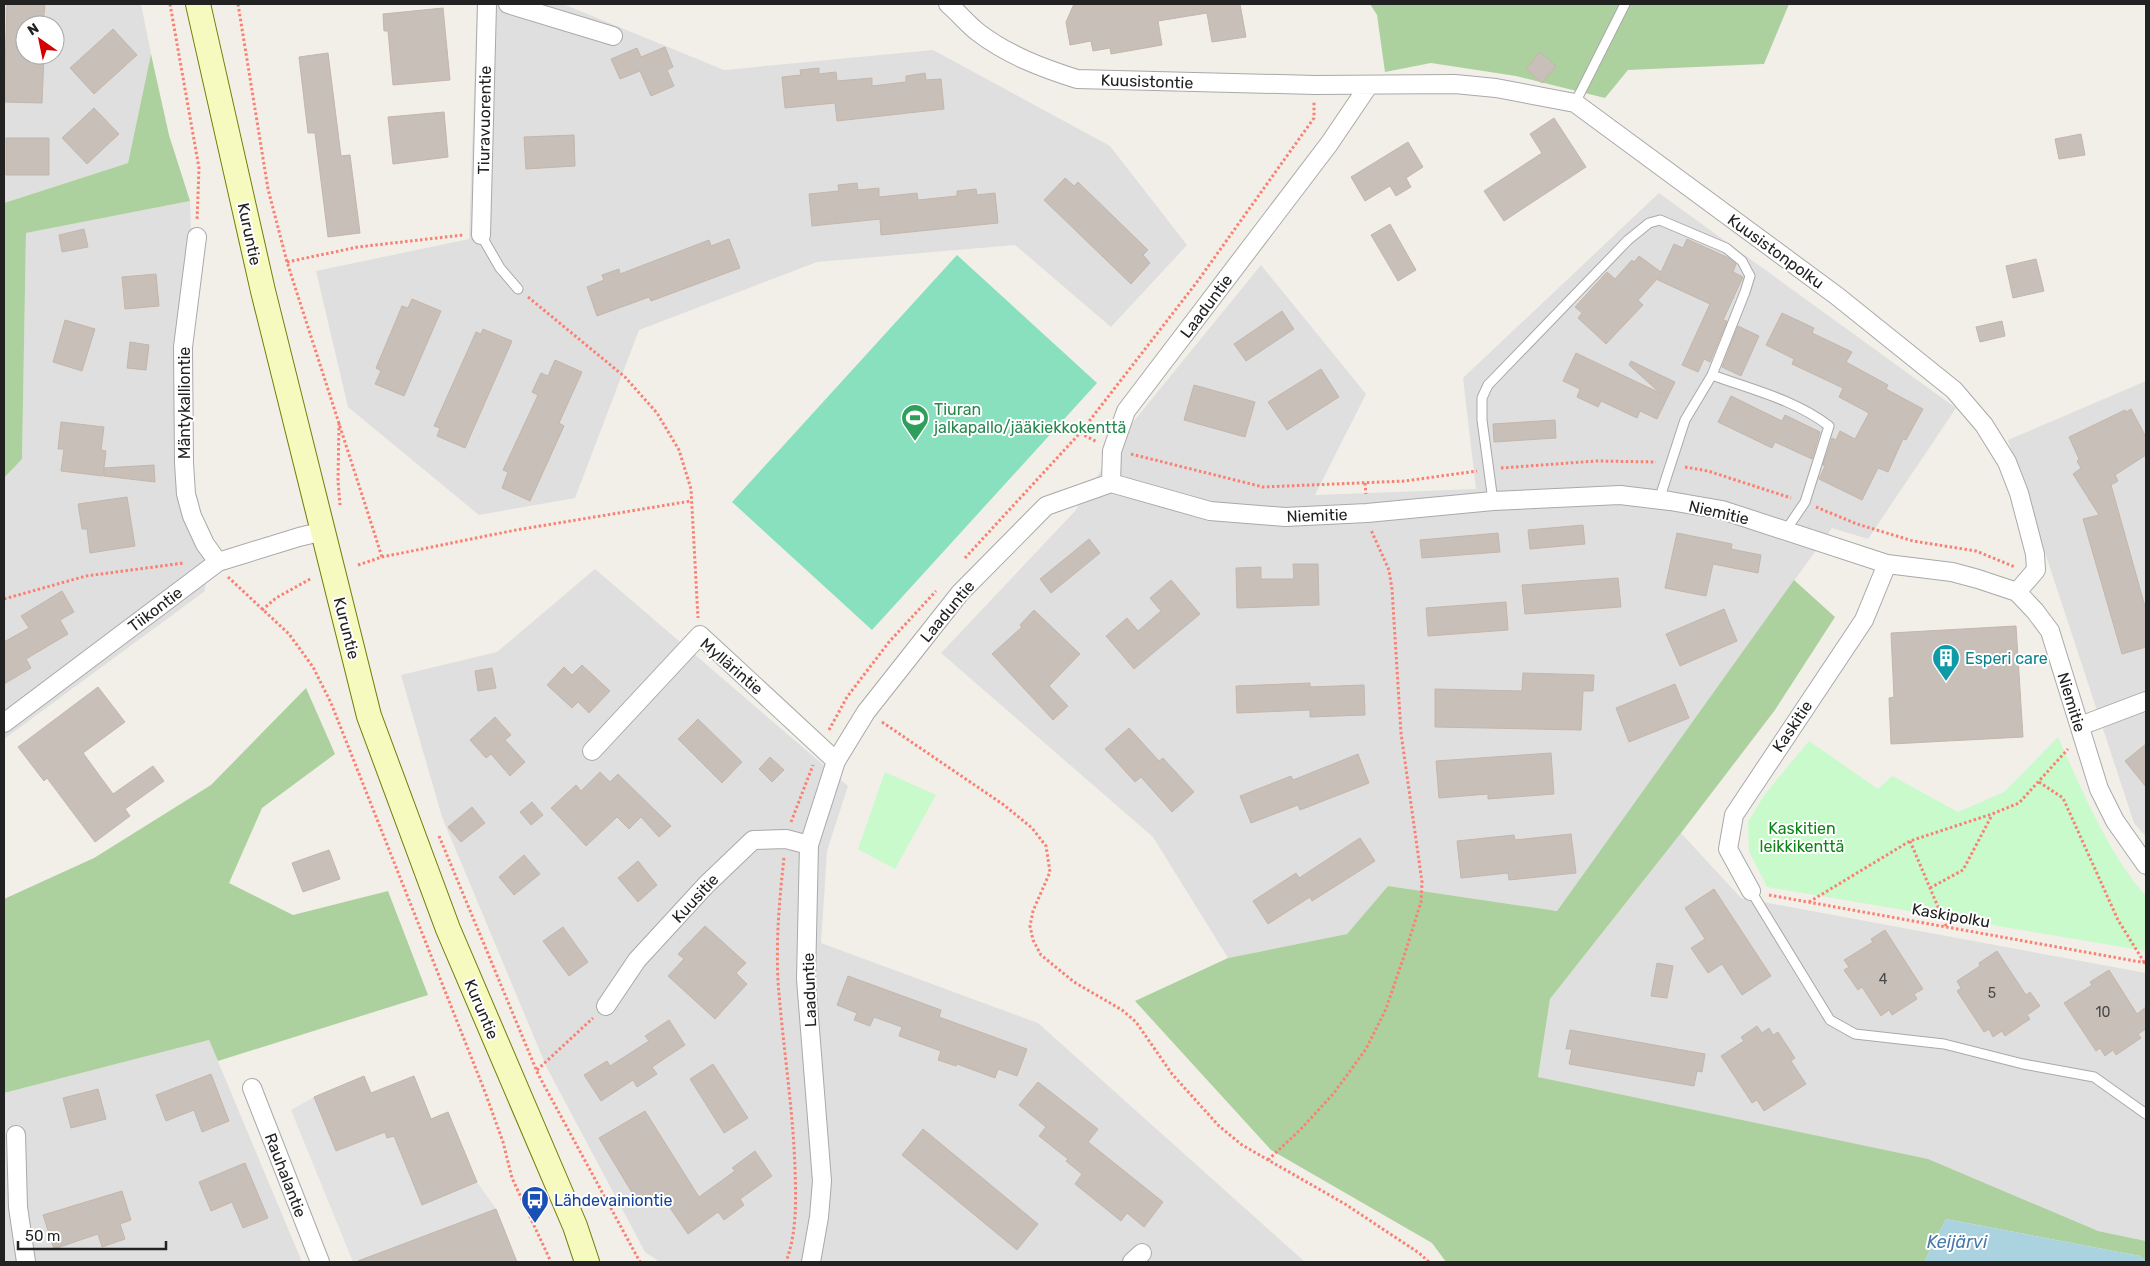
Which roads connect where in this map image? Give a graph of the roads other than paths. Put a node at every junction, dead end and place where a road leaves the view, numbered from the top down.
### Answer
1 (198, 4) edge
2 (487, 4) edge
3 (508, 4) edge
4 (948, 4) edge
5 (1625, 4) edge
6 (613, 36) dead end
7 (1369, 85) junction
8 (1575, 103) junction
9 (481, 235) joint
10 (197, 237) road end
11 (518, 289) road end
12 (1712, 375) junction
13 (1111, 483) junction
14 (1659, 500) junction
15 (1493, 501) junction
16 (1786, 530) junction
17 (324, 531) junction
18 (215, 559) junction
19 (1887, 564) junction
20 (2022, 585) junction
21 (2146, 701) edge
22 (4, 723) edge
23 (2081, 732) junction
24 (592, 751) dead end
25 (836, 761) junction
26 (809, 845) junction
27 (2146, 864) edge
28 (1751, 891) joint
29 (606, 1006) road end
30 (252, 1088) dead end
31 (2146, 1114) edge
32 (16, 1135) dead end
33 (575, 1226) junction
34 (26, 1262) edge
35 (320, 1262) edge
36 (587, 1262) edge
37 (601, 1262) edge
38 (811, 1262) edge

1 - 17 main road, Kuruntie
2 - 9 street, Tiuravuorentie
3 - 6 street
4 - 7 street, Kuusistontie
5 - 8 lane
7 - 8 street, Kuusistonpolku
7 - 13 street, Laaduntie
8 - 20 street, Kuusistonpolku
9 - 11 lane
10 - 18 street, Mäntykalliontie
12 - 14 lane
12 - 15 lane
12 - 16 lane
13 - 15 street, Niemitie
13 - 25 street, Laaduntie
14 - 15 street, Niemitie
14 - 16 street, Niemitie
16 - 19 street, Niemitie
17 - 18 street, Tiikontie
17 - 33 main road, Kuruntie
18 - 22 street, Tiikontie
19 - 20 street, Niemitie
19 - 28 street, Kaskitie
20 - 23 street, Niemitie
21 - 23 street
23 - 27 street, Niemitie
24 - 25 street, Myllärintie
25 - 26 street, Laaduntie
26 - 29 street, Kuusitie
26 - 38 street, Laaduntie
28 - 31 lane
30 - 35 street, Rauhalantie
32 - 34 street
33 - 36 main road, Kuruntie
33 - 37 main road, Kuruntie

